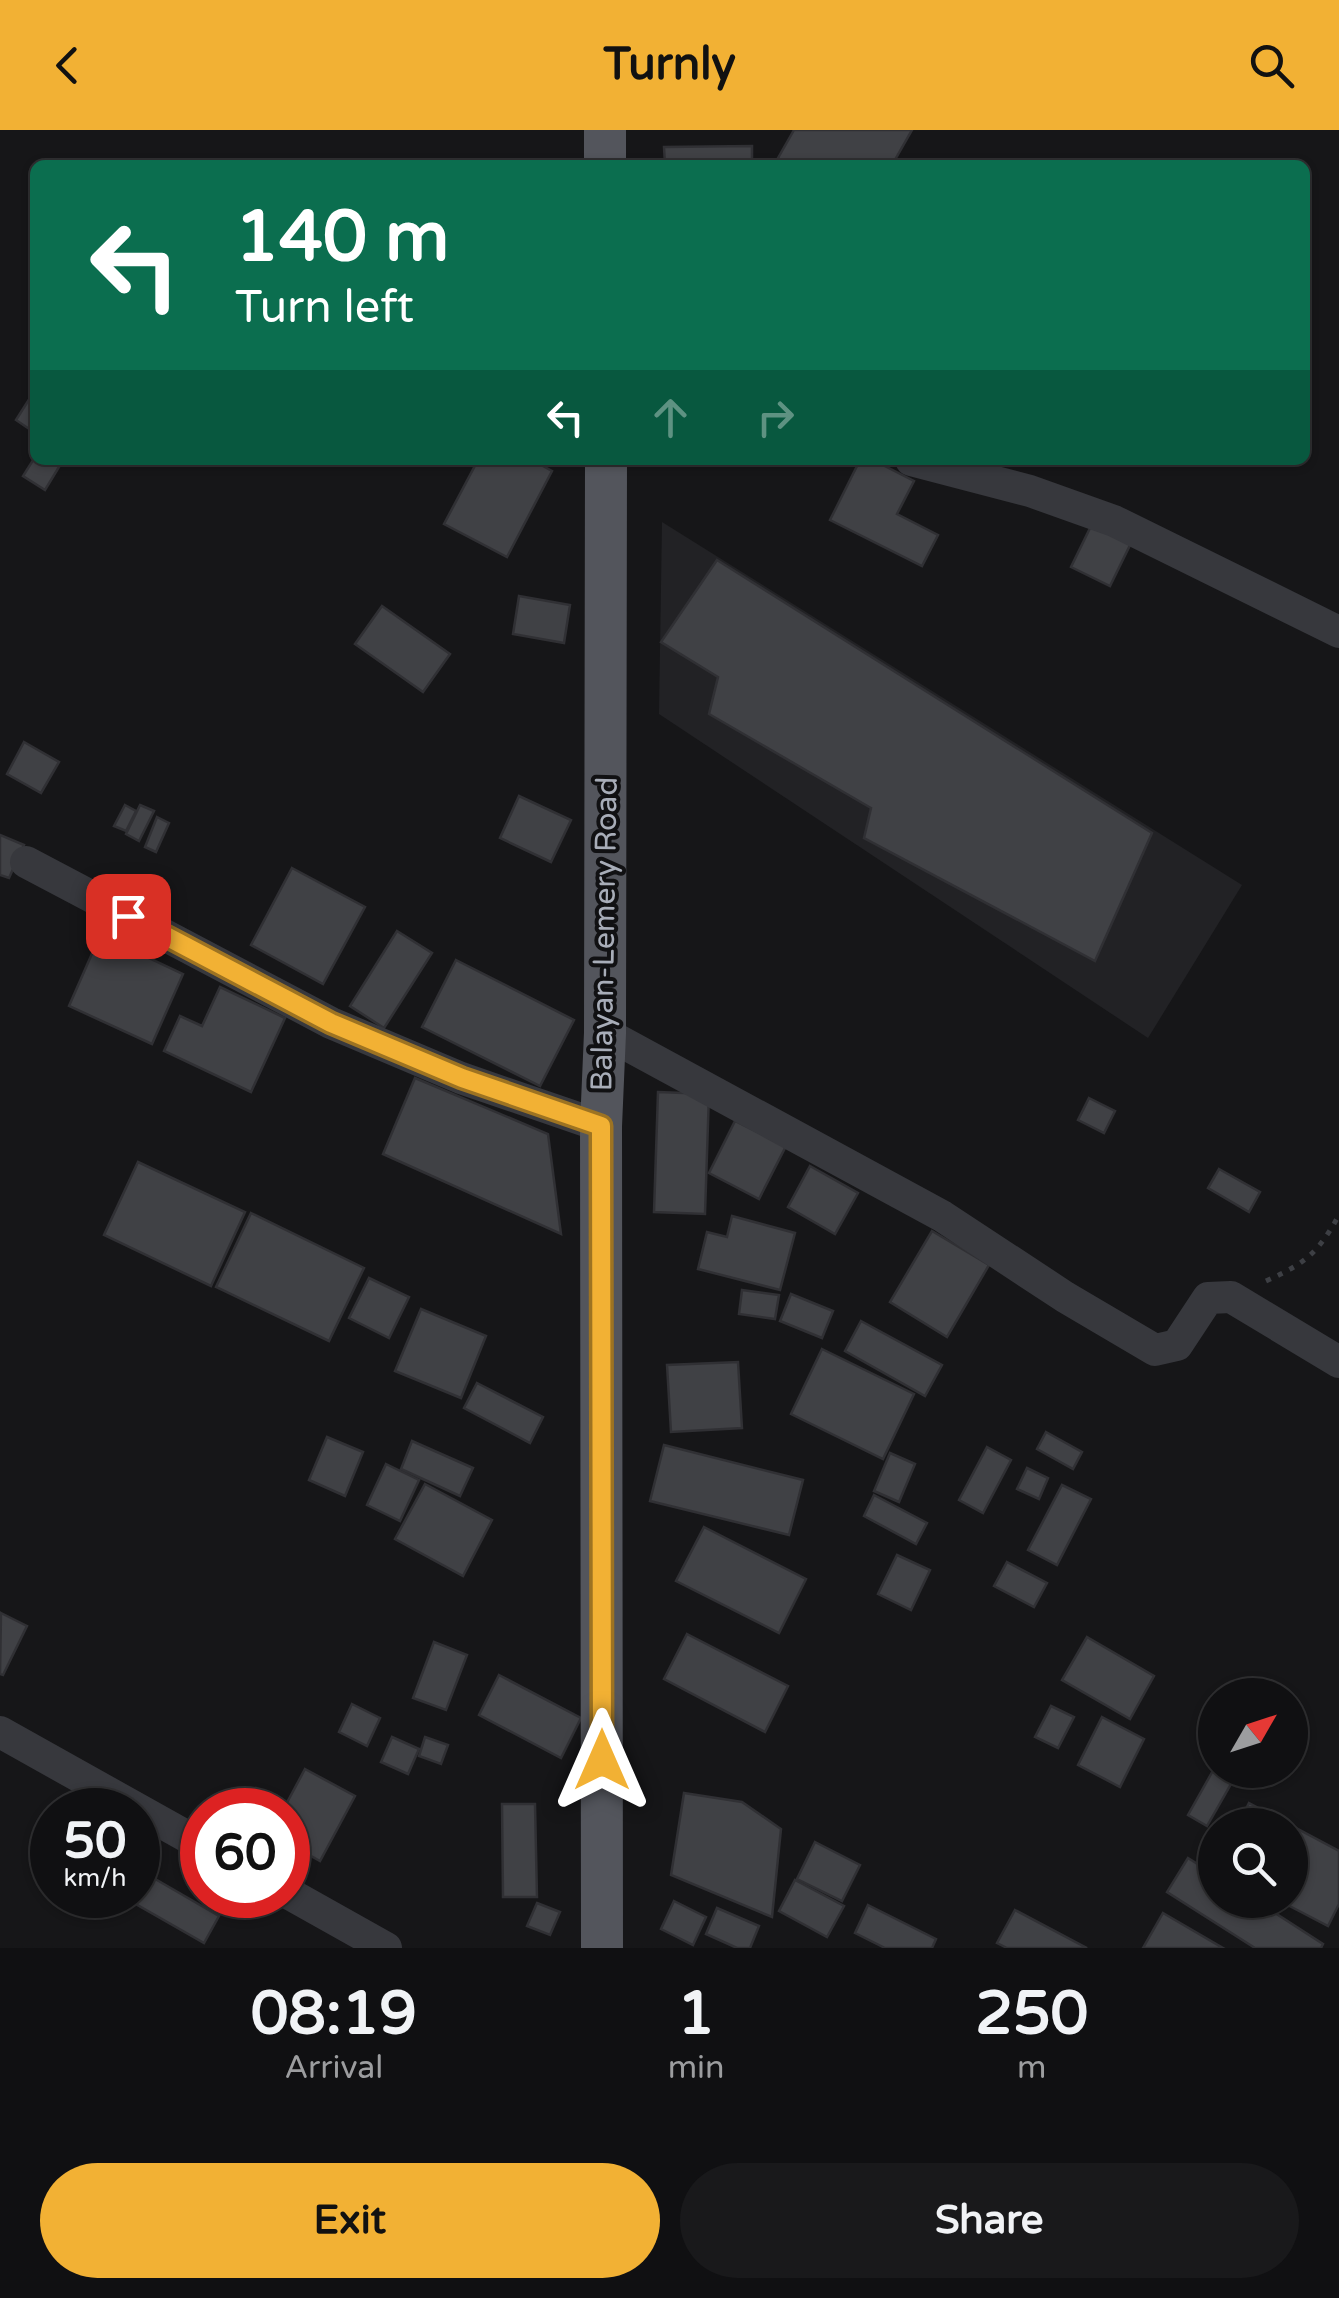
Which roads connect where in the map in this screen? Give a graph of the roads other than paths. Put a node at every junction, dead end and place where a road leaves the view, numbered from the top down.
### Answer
1 (605, 130) edge
2 (605, 160) edge
3 (606, 465) edge
4 (931, 465) edge
5 (1339, 632) edge
6 (26, 862) dead end
7 (605, 1033) junction
8 (601, 1126) junction
9 (1339, 1362) edge
10 (0, 1732) edge
11 (180, 1833) edge
12 (310, 1905) edge
13 (386, 1948) edge
14 (602, 1948) edge

1 - 2 main road
3 - 7 main road, Balayan-Lemery Road
4 - 5 street
6 - 8 street
7 - 8 main road, Balayan-Lemery Road
7 - 9 street
8 - 14 main road, Balayan-Lemery Road
10 - 11 street
12 - 13 street

